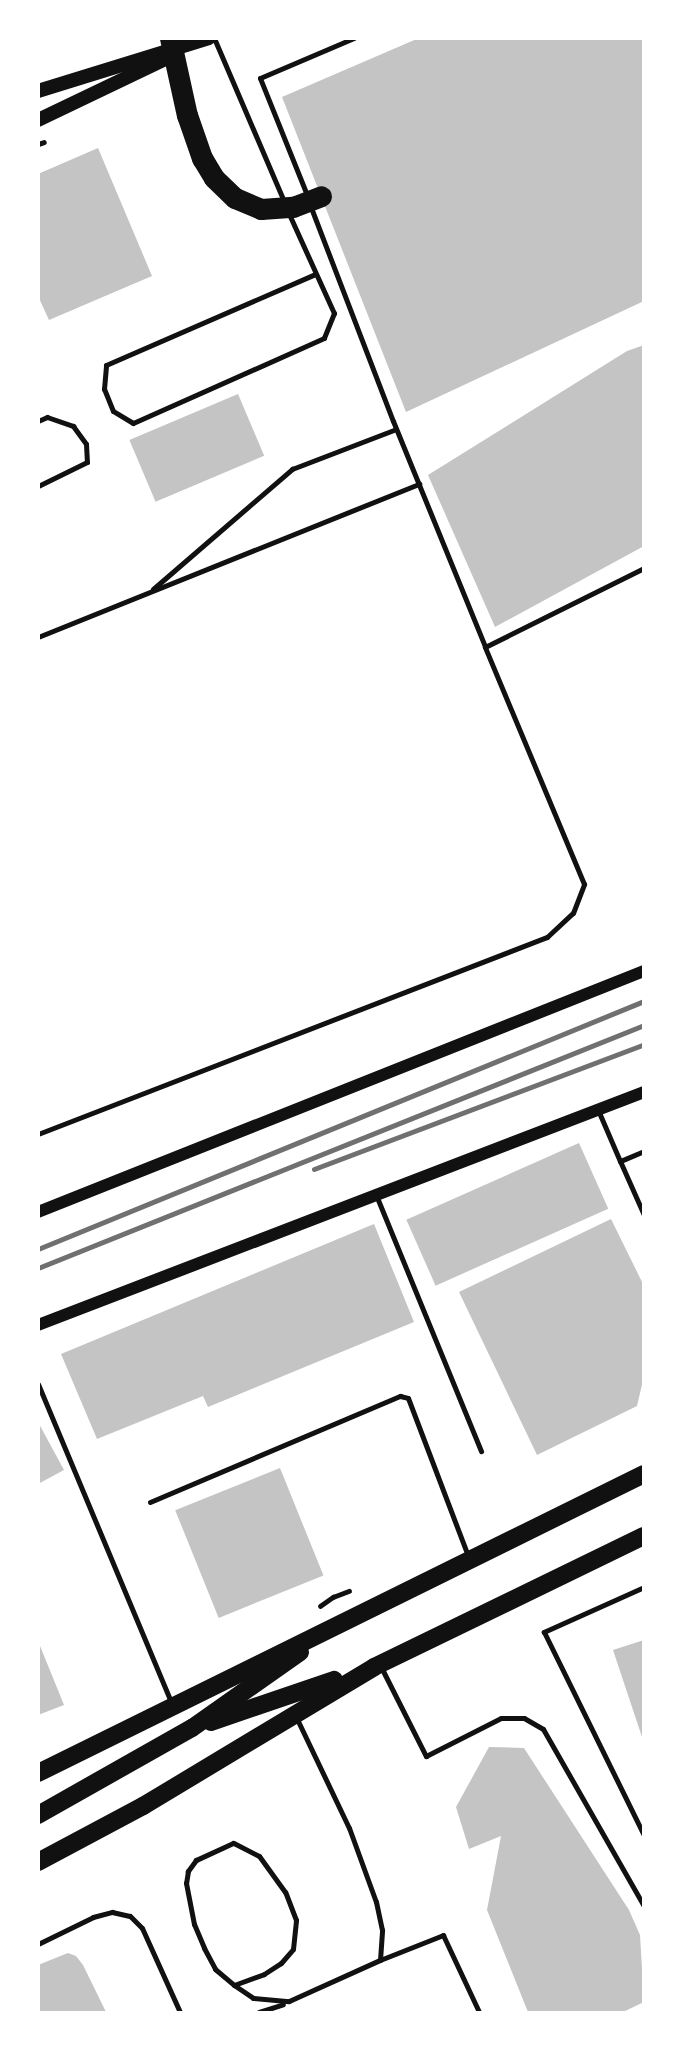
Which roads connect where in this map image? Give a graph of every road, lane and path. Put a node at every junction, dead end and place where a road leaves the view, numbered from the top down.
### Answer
1 (170, 38) edge
2 (197, 38) edge
3 (211, 38) edge
4 (354, 38) edge
5 (38, 91) edge
6 (38, 120) edge
7 (321, 196) dead end
8 (315, 274) junction
9 (38, 421) edge
10 (396, 429) junction
11 (419, 484) junction
12 (38, 486) edge
13 (643, 568) edge
14 (148, 593) junction
15 (38, 637) edge
16 (485, 647) junction
17 (643, 971) edge
18 (643, 1092) edge
19 (598, 1110) junction
20 (38, 1134) edge
21 (643, 1151) edge
22 (620, 1161) junction
23 (376, 1195) junction
24 (38, 1213) edge
25 (643, 1215) edge
26 (38, 1325) edge
27 (38, 1384) edge
28 (481, 1451) dead end
29 (643, 1474) edge
30 (150, 1502) dead end
31 (643, 1536) edge
32 (470, 1559) junction
33 (643, 1587) edge
34 (346, 1619) junction
35 (377, 1665) junction
36 (172, 1705) junction
37 (293, 1713) junction
38 (192, 1728) junction
39 (38, 1773) edge
40 (38, 1815) edge
41 (643, 1835) edge
42 (38, 1862) edge
43 (643, 1906) edge
44 (38, 1944) edge
45 (380, 1960) junction
46 (234, 1985) junction
47 (289, 2001) junction
48 (180, 2012) edge
49 (259, 2012) edge
50 (479, 2012) edge

1 - 7 highway
2 - 6 main road
3 - 5 main road
3 - 8 lane
4 - 10 lane
8 - 8 lane
9 - 12 lane
10 - 11 lane
10 - 14 lane
11 - 14 lane
11 - 16 lane
13 - 16 lane
14 - 15 lane
16 - 20 lane
17 - 24 street
18 - 19 street
19 - 22 lane
19 - 23 street
21 - 22 lane
22 - 25 lane
23 - 26 street
23 - 28 lane
27 - 36 lane
29 - 32 main road
30 - 32 lane
31 - 35 main road
32 - 34 main road
33 - 41 lane
34 - 36 main road
34 - 38 main road
35 - 37 main road
35 - 38 main road
35 - 43 lane
36 - 39 main road
37 - 42 main road
37 - 45 lane
38 - 40 main road
44 - 48 lane
45 - 47 lane
45 - 50 lane
46 - 46 lane
46 - 47 lane
47 - 49 lane

